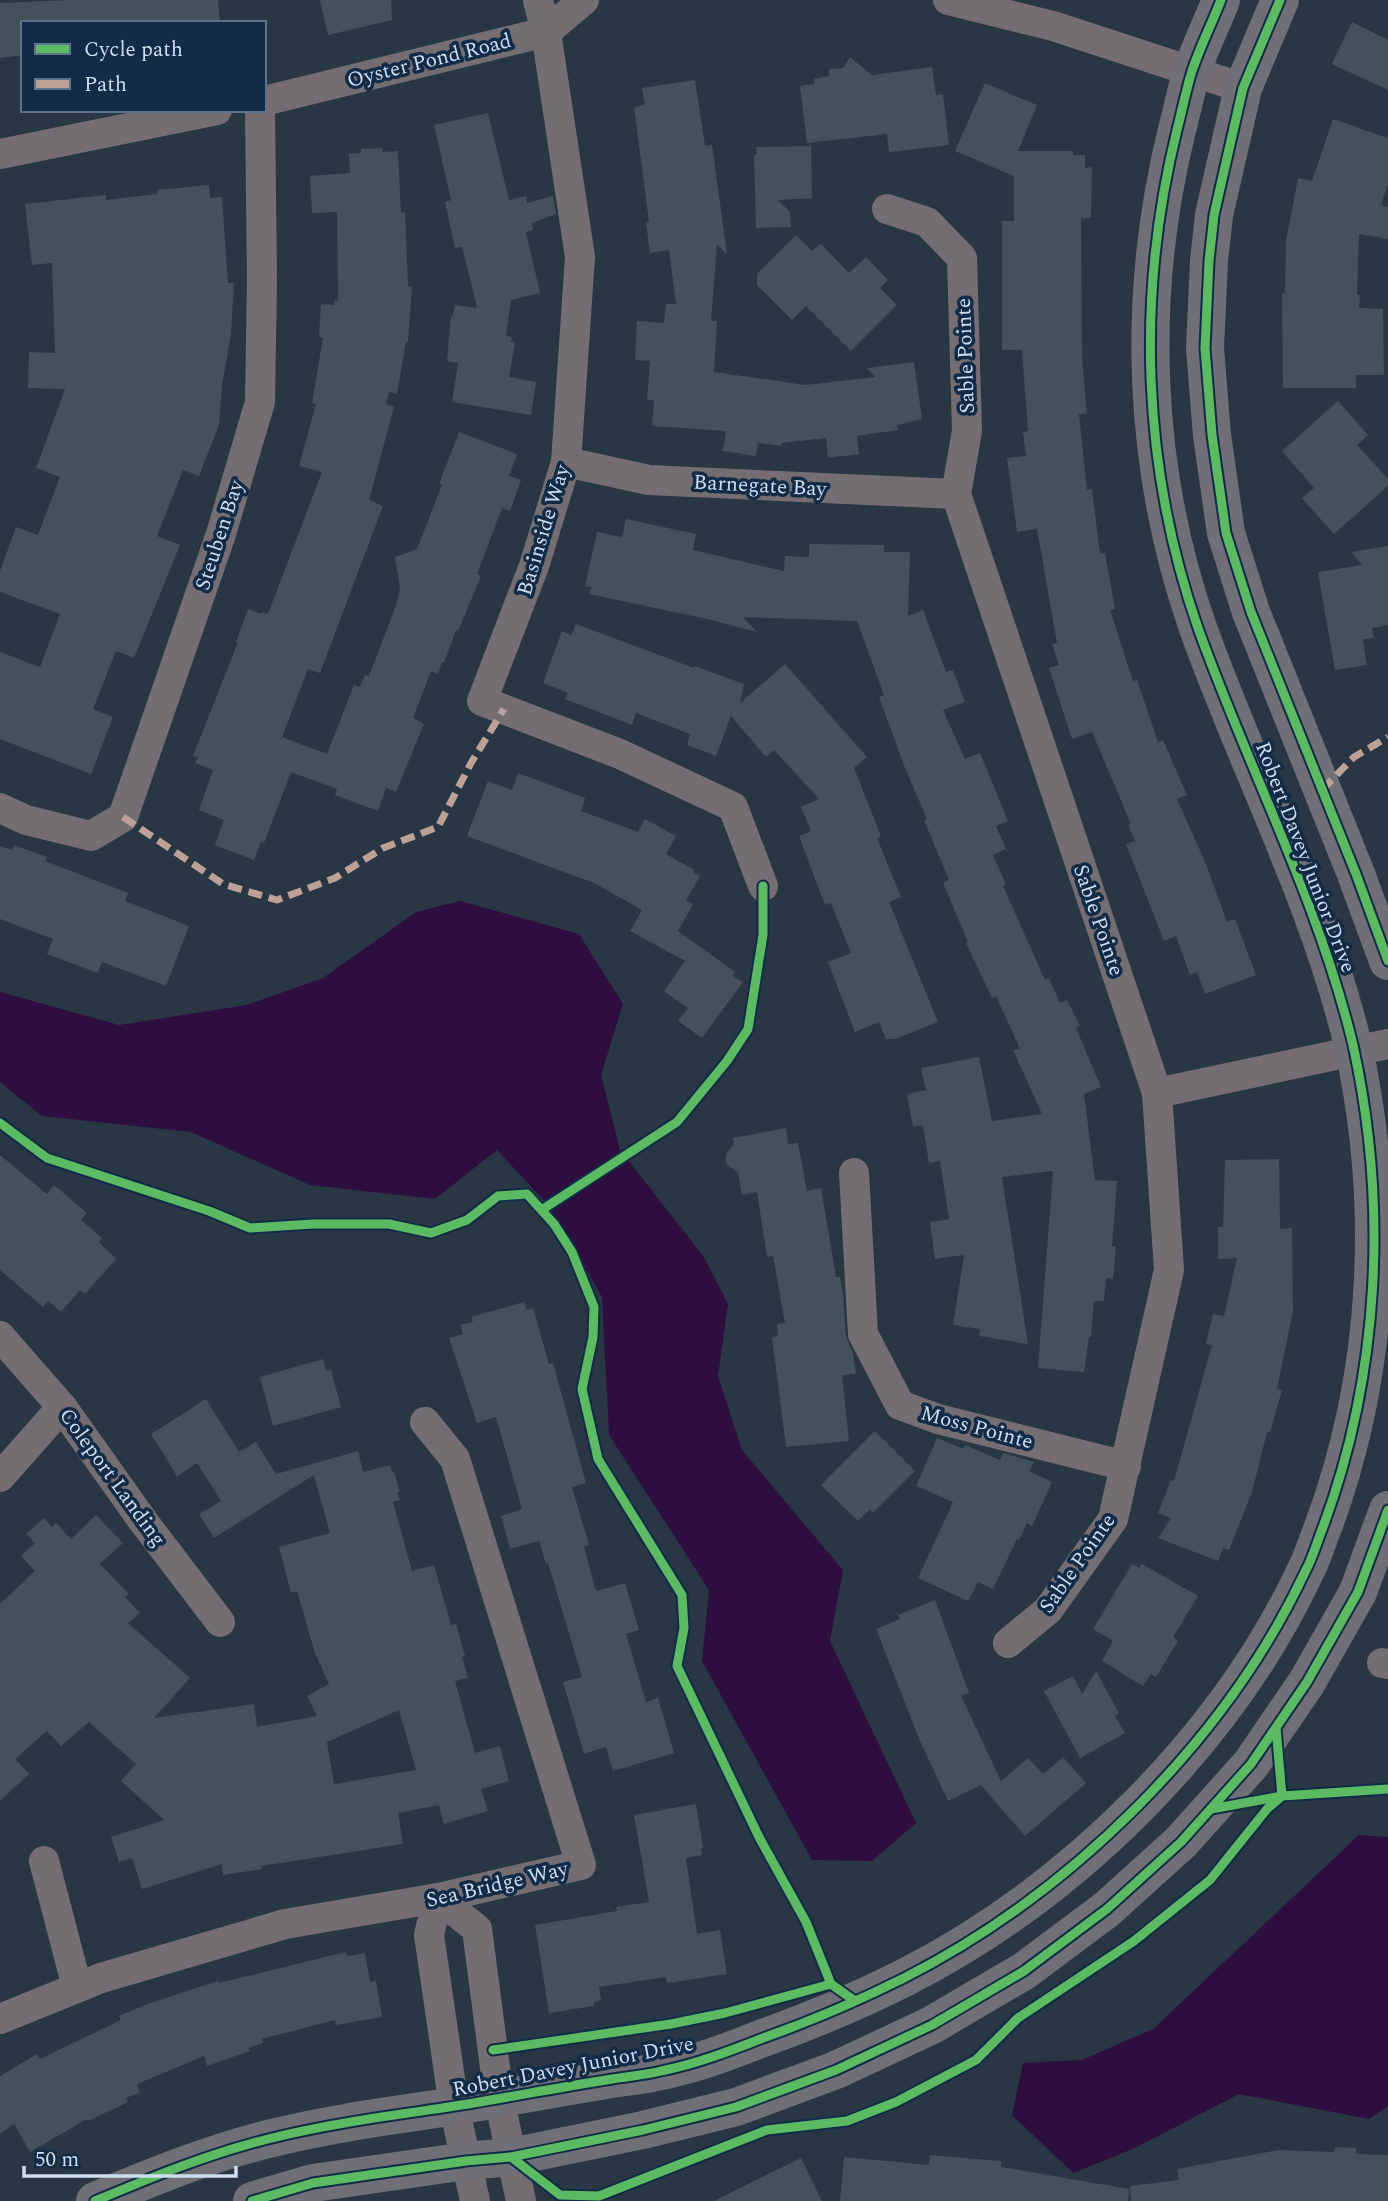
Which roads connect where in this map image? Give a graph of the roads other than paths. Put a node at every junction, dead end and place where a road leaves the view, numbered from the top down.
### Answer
1 (538, 0) edge
2 (584, 0) edge
3 (948, 0) edge
4 (1221, 0) edge
5 (1280, 0) edge
6 (546, 32) junction
7 (1191, 73) junction
8 (1243, 88) junction
9 (266, 101) edge
10 (207, 112) edge
11 (260, 112) edge
12 (0, 154) edge
13 (887, 209) dead end
14 (566, 462) junction
15 (956, 494) junction
16 (0, 808) edge
17 (763, 886) dead end
18 (1388, 961) edge
19 (1372, 1048) edge
20 (1157, 1093) junction
21 (854, 1173) dead end
22 (0, 1336) edge
23 (62, 1407) junction
24 (425, 1422) dead end
25 (1126, 1466) junction
26 (0, 1477) edge
27 (1388, 1510) edge
28 (220, 1622) dead end
29 (1008, 1643) dead end
30 (44, 1861) dead end
31 (438, 1898) junction
32 (77, 1987) junction
33 (0, 2019) edge
34 (499, 2098) junction
35 (454, 2106) junction
36 (512, 2157) junction
37 (466, 2161) junction
38 (95, 2201) edge
39 (252, 2201) edge
40 (475, 2201) edge
41 (521, 2201) edge

1 - 6 street, Basinside Way
2 - 6 street, Oyster Pond Road
3 - 7 street
4 - 7 main road, Robert Davey Junior Drive
5 - 8 main road, Robert Davey Junior Drive
6 - 9 street, Oyster Pond Road
6 - 14 street, Basinside Way
7 - 8 street
7 - 19 main road, Robert Davey Junior Drive
8 - 18 main road, Robert Davey Junior Drive
10 - 12 street
11 - 16 street, Steuben Bay
13 - 15 street, Sable Pointe
14 - 15 street, Barnegate Bay
14 - 17 street, Basinside Way
15 - 20 street, Sable Pointe
19 - 20 street
19 - 34 main road, Robert Davey Junior Drive
20 - 25 street, Sable Pointe
21 - 25 street, Moss Pointe
22 - 23 street, Coleport Landing
23 - 26 street
23 - 28 street, Coleport Landing
24 - 31 street, Sea Bridge Way
25 - 29 street, Sable Pointe
27 - 36 main road
30 - 32 street
31 - 32 street, Sea Bridge Way
31 - 34 street
31 - 35 street
32 - 33 street, Sea Bridge Way
34 - 35 main road, Robert Davey Junior Drive
34 - 36 street
35 - 37 street
35 - 38 main road, Robert Davey Junior Drive
36 - 37 main road
36 - 41 street
37 - 39 main road
37 - 40 street

